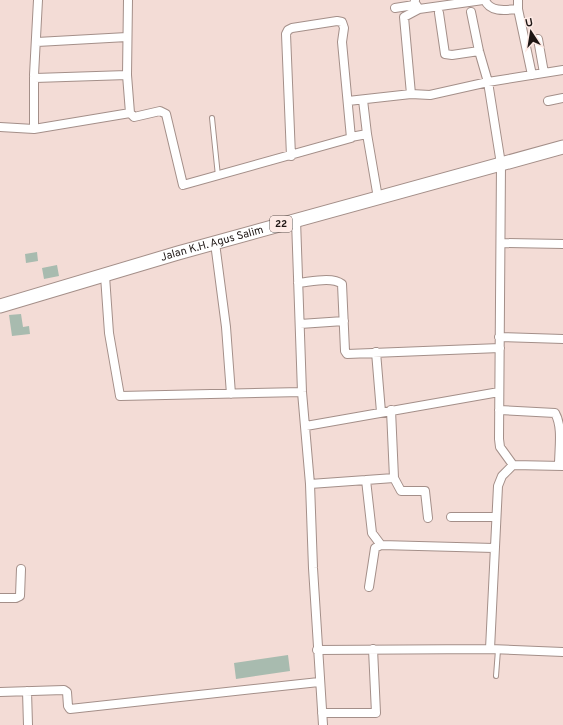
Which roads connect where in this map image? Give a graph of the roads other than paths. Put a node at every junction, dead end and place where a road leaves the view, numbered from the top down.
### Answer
1 (38, 0) edge
2 (128, 0) edge
3 (484, 0) edge
4 (518, 0) edge
5 (416, 4) edge
6 (395, 8) dead end
7 (518, 9) junction
8 (471, 12) dead end
9 (439, 13) dead end
10 (127, 37) junction
11 (538, 39) dead end
12 (37, 42) junction
13 (479, 51) junction
14 (563, 70) edge
15 (544, 73) junction
16 (127, 75) junction
17 (532, 75) junction
18 (34, 77) junction
19 (488, 82) junction
20 (411, 94) junction
21 (563, 98) edge
22 (363, 100) junction
23 (348, 101) junction
24 (548, 101) dead end
25 (130, 113) junction
26 (212, 118) dead end
27 (0, 127) edge
28 (34, 129) junction
29 (367, 134) junction
30 (351, 137) junction
31 (563, 147) edge
32 (291, 156) junction
33 (501, 164) junction
34 (218, 176) junction
35 (378, 198) junction
36 (296, 220) junction
37 (215, 243) junction
38 (501, 243) junction
39 (563, 244) edge
40 (105, 276) junction
41 (298, 283) junction
42 (0, 306) edge
43 (344, 321) junction
44 (300, 324) junction
45 (499, 338) junction
46 (563, 339) edge
47 (500, 348) junction
48 (376, 352) junction
49 (302, 392) junction
50 (499, 392) junction
51 (231, 394) junction
52 (391, 410) junction
53 (499, 410) junction
54 (381, 412) junction
55 (306, 426) junction
56 (513, 465) junction
57 (561, 466) edge
58 (394, 478) junction
59 (366, 480) junction
60 (310, 484) junction
61 (451, 517) dead end
62 (496, 517) junction
63 (428, 518) dead end
64 (380, 545) junction
65 (494, 548) junction
66 (21, 569) dead end
67 (369, 587) dead end
68 (0, 598) edge
69 (373, 649) junction
70 (494, 649) junction
71 (318, 650) junction
72 (563, 652) edge
73 (496, 676) dead end
74 (320, 682) junction
75 (28, 691) junction
76 (0, 692) edge
77 (322, 713) junction
78 (28, 725) edge
79 (324, 725) edge

1 - 12 street
2 - 10 street
3 - 5 street
3 - 7 street
4 - 7 street
5 - 6 street
5 - 20 street
7 - 17 street
8 - 13 street
9 - 13 street
10 - 12 street
10 - 16 street
11 - 15 street
12 - 18 street
13 - 19 street
14 - 15 street
15 - 17 street
16 - 18 street
16 - 25 street
17 - 19 street
18 - 28 street
19 - 20 street
19 - 33 street
20 - 22 street
21 - 24 street
22 - 23 street
22 - 29 street
23 - 30 street
23 - 32 street
25 - 28 street
25 - 34 street
26 - 34 lane
27 - 28 street
29 - 30 street
29 - 35 street
30 - 32 street
31 - 33 highway, Jalan K.H. Agus Salim / 22
32 - 34 street
33 - 35 highway, Jalan K.H. Agus Salim / 22
33 - 38 street
35 - 36 highway, Jalan K.H. Agus Salim / 22
36 - 37 highway, Jalan K.H. Agus Salim / 22
36 - 41 street
37 - 40 highway, Jalan K.H. Agus Salim / 22
37 - 51 street
38 - 39 street
38 - 45 street
40 - 42 highway, Jalan K.H. Agus Salim / 22
40 - 51 street
41 - 43 street
41 - 44 street
43 - 44 street
43 - 48 street
44 - 49 street
45 - 46 street
45 - 47 street
47 - 48 street
47 - 50 street
48 - 54 street
49 - 51 street
49 - 55 street
50 - 52 street
50 - 53 street
52 - 54 street
52 - 58 street
53 - 56 street
53 - 57 street
54 - 55 street
55 - 60 street
56 - 57 street
56 - 62 street
58 - 59 street
58 - 63 street
59 - 60 street
59 - 64 street
60 - 71 street
61 - 62 street
62 - 65 street
64 - 65 street
64 - 67 street
65 - 70 street
66 - 68 street
69 - 70 street
69 - 71 street
69 - 77 street
70 - 72 street
70 - 73 lane
71 - 74 street
74 - 75 street
74 - 77 street
75 - 76 street
75 - 78 street
77 - 79 street

